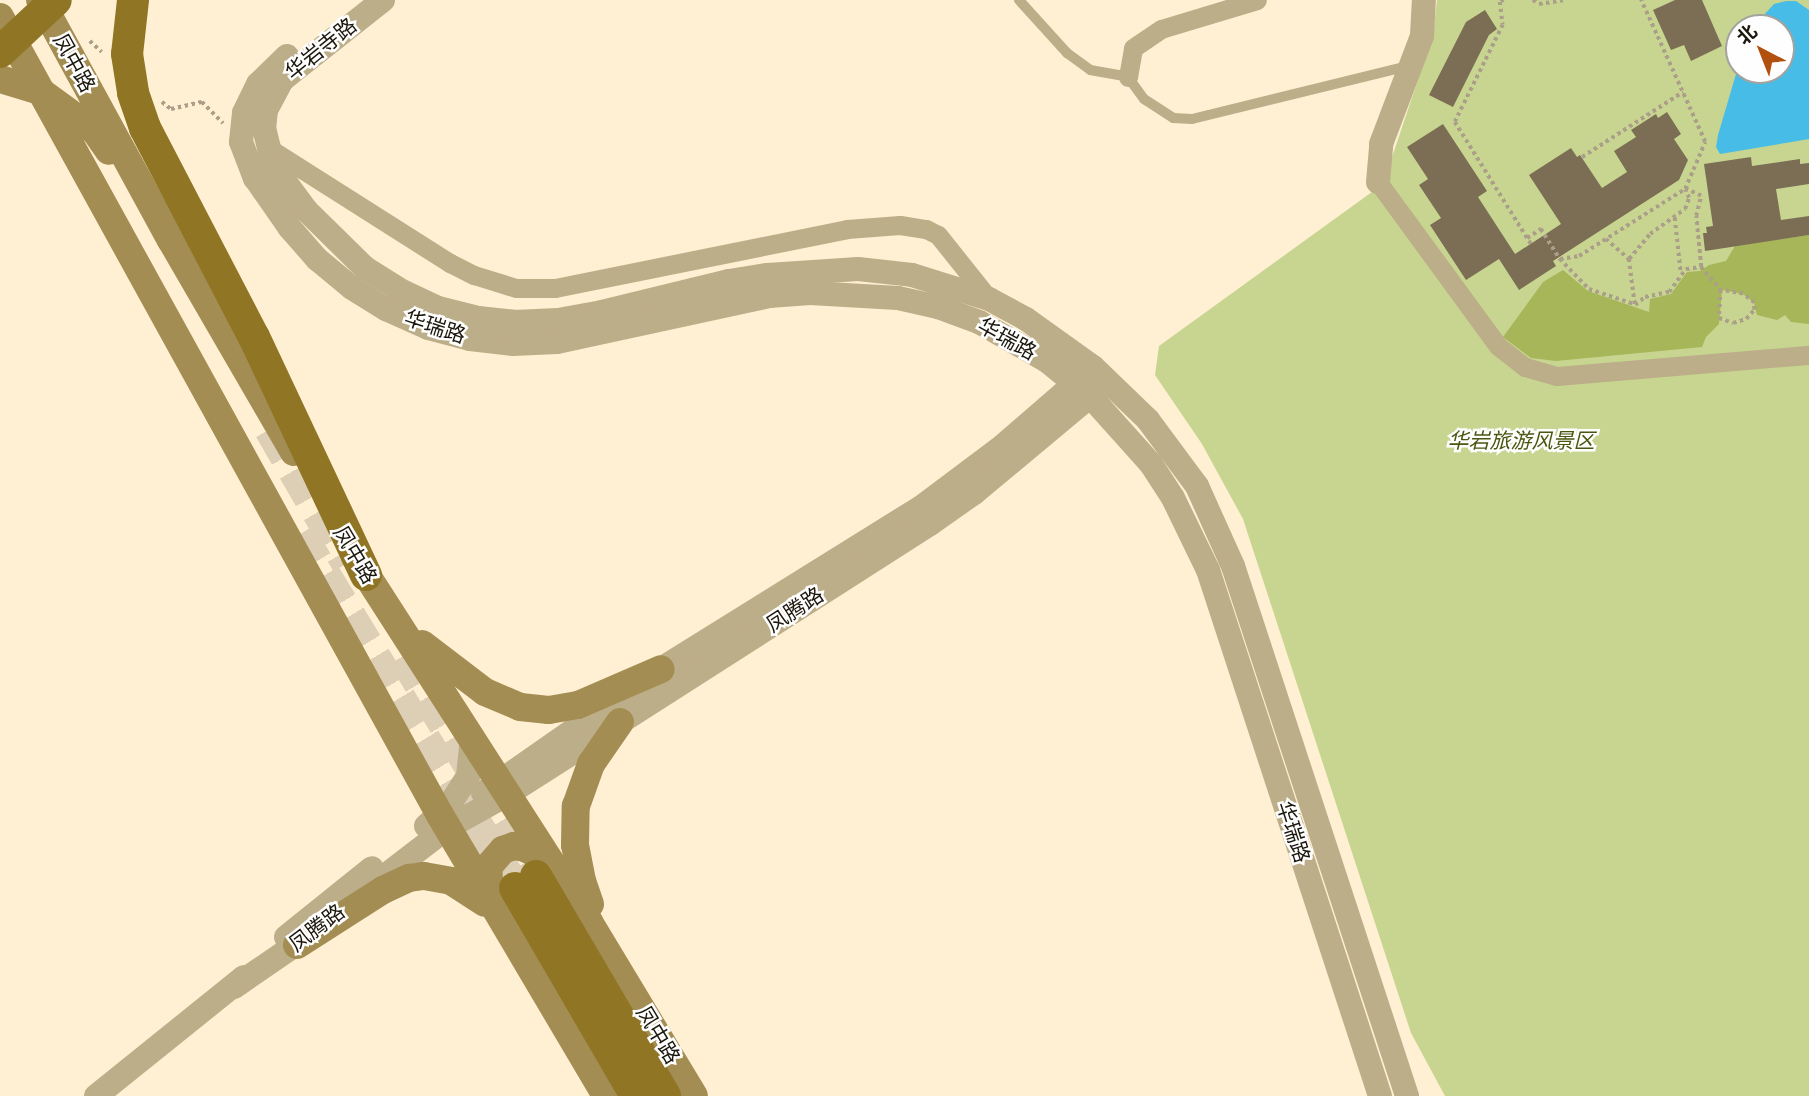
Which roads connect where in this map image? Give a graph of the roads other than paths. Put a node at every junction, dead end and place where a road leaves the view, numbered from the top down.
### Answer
1 (40, 0) edge
2 (56, 0) edge
3 (133, 0) edge
4 (359, 0) edge
5 (383, 0) edge
6 (1019, 0) edge
7 (1257, 0) edge
8 (1424, 0) edge
9 (0, 17) edge
10 (0, 52) edge
11 (1411, 65) junction
12 (1128, 77) junction
13 (0, 79) edge
14 (40, 91) junction
15 (241, 142) joint
16 (267, 147) junction
17 (1378, 182) joint
18 (171, 240) junction
19 (989, 299) junction
20 (1809, 355) edge
21 (1092, 382) junction
22 (366, 575) junction
23 (399, 625) junction
24 (661, 669) junction
25 (620, 722) junction
26 (472, 739) junction
27 (503, 787) junction
28 (451, 820) junction
29 (515, 892) junction
30 (589, 922) junction
31 (297, 945) junction
32 (610, 956) junction
33 (234, 987) junction
34 (96, 1096) edge
35 (606, 1096) edge
36 (636, 1096) edge
37 (665, 1096) edge
38 (694, 1096) edge
39 (1380, 1096) edge
40 (1407, 1096) edge

1 - 18 main road, 凤中路
2 - 10 main road
3 - 22 main road
4 - 15 street, 华岩寺路
5 - 16 street, 华岩寺路
6 - 12 lane
7 - 12 street
8 - 11 street
9 - 14 main road, 凤中路
11 - 12 lane
11 - 17 street
13 - 14 main road
14 - 18 main road
14 - 28 main road, 凤中路
15 - 21 street, 华瑞路
16 - 19 street
16 - 19 street, 华瑞路
17 - 20 street
18 - 22 main road, 凤中路
19 - 21 street, 华瑞路
21 - 24 street, 凤腾路
21 - 25 street, 凤腾路
21 - 39 street, 华瑞路
21 - 40 street, 华瑞路
22 - 23 main road, 凤中路
23 - 24 main road
23 - 26 main road, 凤中路
24 - 27 street, 凤腾路
25 - 27 street, 凤腾路
25 - 32 main road
26 - 27 main road, 凤中路
26 - 28 street
27 - 28 street, 凤腾路
27 - 30 main road, 凤中路
28 - 29 main road, 凤中路
28 - 31 street, 凤腾路
28 - 33 street
29 - 30 main road
29 - 31 main road
29 - 35 main road, 凤中路
29 - 36 main road
29 - 37 main road
30 - 32 main road, 凤中路
31 - 33 street, 凤腾路
32 - 38 main road, 凤中路
33 - 34 street

